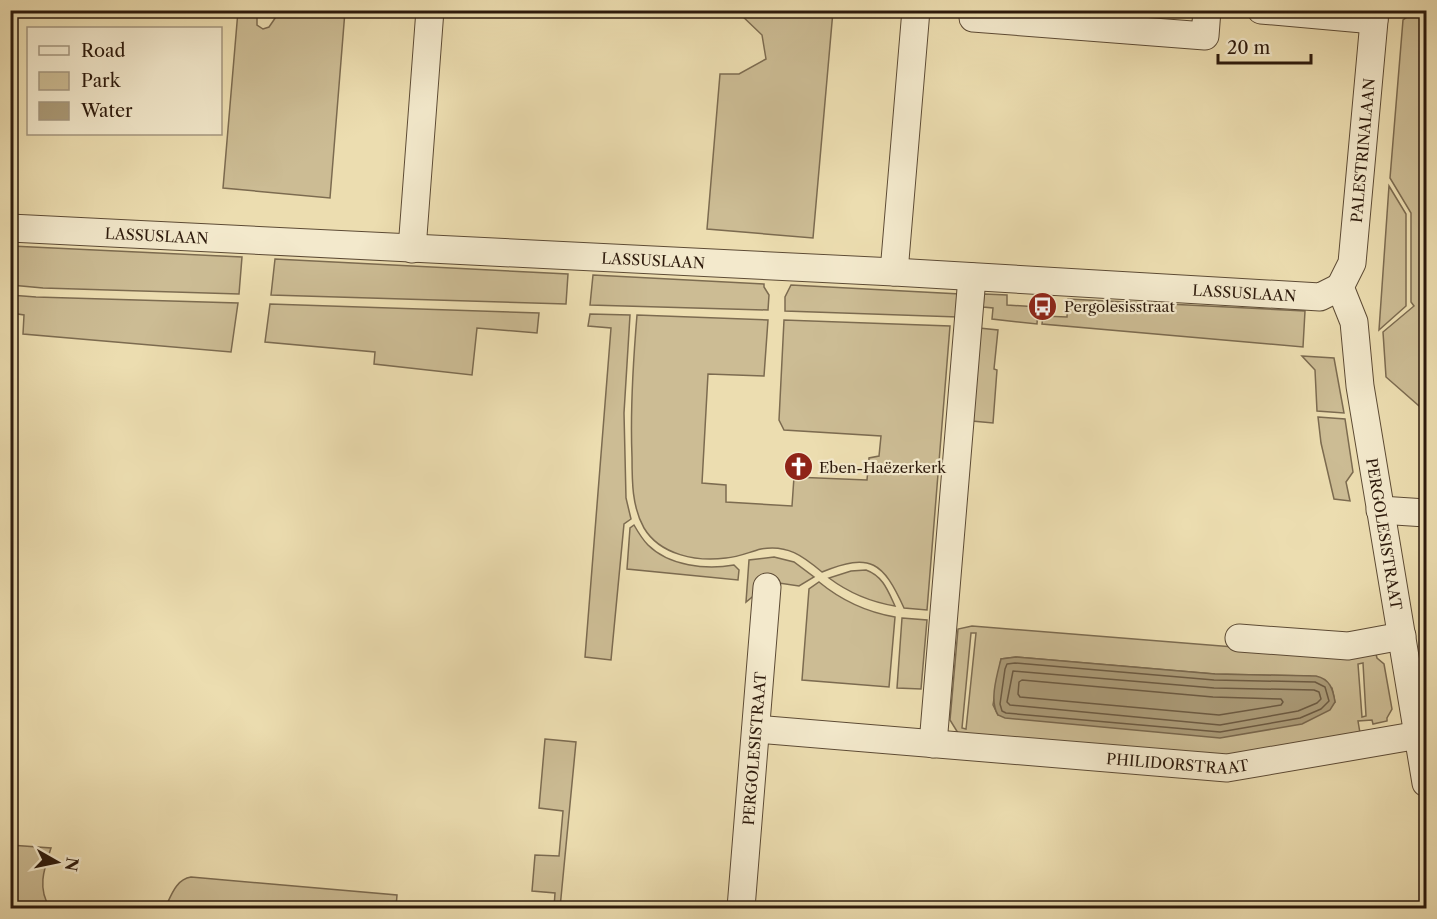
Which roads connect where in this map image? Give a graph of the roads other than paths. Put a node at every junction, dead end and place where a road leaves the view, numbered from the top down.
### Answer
1 (430, 10) edge
2 (916, 10) edge
3 (1207, 10) edge
4 (1261, 10) edge
5 (974, 14) edge
6 (1375, 15) edge
7 (10, 228) edge
8 (412, 249) junction
9 (894, 272) junction
10 (972, 277) junction
11 (1340, 287) junction
12 (1380, 510) junction
13 (1426, 513) edge
14 (767, 587) dead end
15 (1402, 636) junction
16 (1239, 638) dead end
17 (756, 729) junction
18 (1419, 735) junction
19 (933, 744) junction
20 (1426, 783) edge
21 (741, 909) edge

1 - 8 street
2 - 9 street
3 - 5 street
4 - 6 street
6 - 11 street, PALESTRINALAAN
7 - 8 street, LASSUSLAAN
8 - 9 street, LASSUSLAAN
9 - 10 street, LASSUSLAAN
10 - 11 street, LASSUSLAAN
10 - 19 street
11 - 12 street, PERGOLESISTRAAT
12 - 13 street
12 - 15 street, PERGOLESISTRAAT
14 - 17 street, PERGOLESISTRAAT
15 - 16 street
15 - 18 street, PERGOLESISTRAAT
17 - 19 street, PHILIDORSTRAAT
17 - 21 street, PERGOLESISTRAAT
18 - 19 street, PHILIDORSTRAAT
18 - 20 street, PERGOLESISTRAAT

